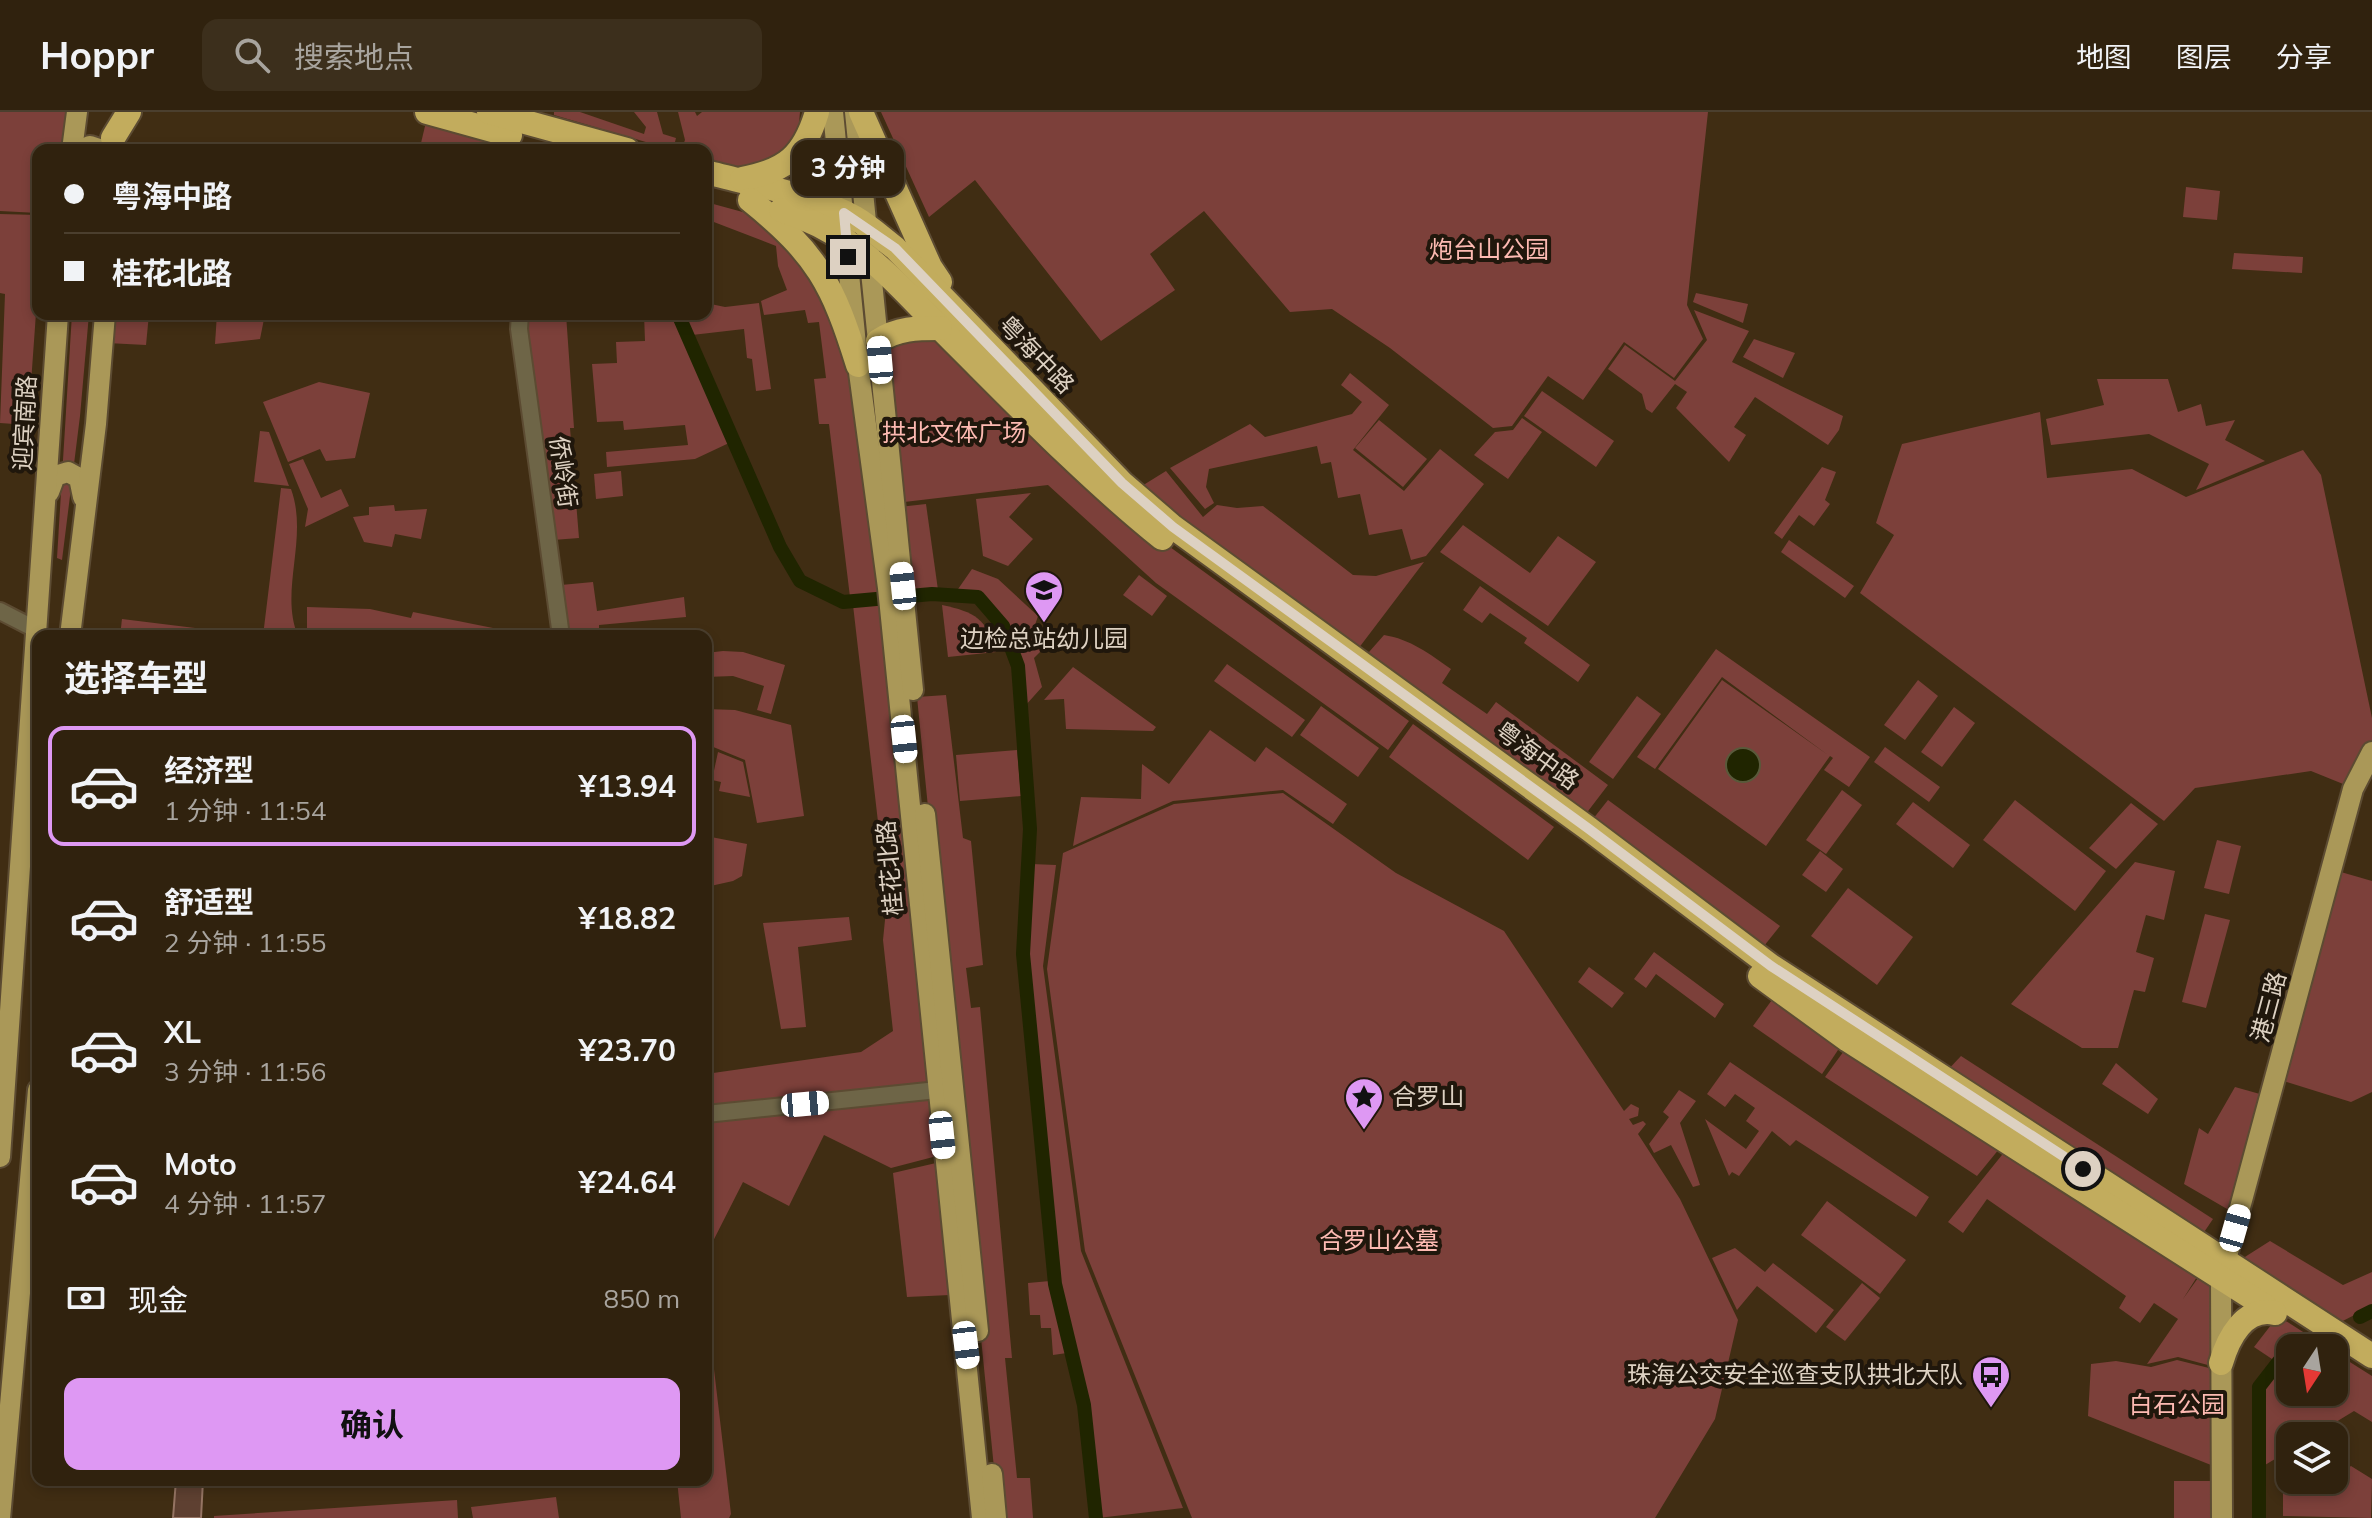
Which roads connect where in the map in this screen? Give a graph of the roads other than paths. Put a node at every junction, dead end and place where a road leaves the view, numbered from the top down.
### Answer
1 (114, 112) edge
2 (129, 112) edge
3 (427, 112) edge
4 (489, 112) edge
5 (817, 112) edge
6 (833, 112) edge
7 (858, 112) edge
8 (75, 115) edge
9 (562, 143) edge
10 (73, 144) edge
11 (109, 144) edge
12 (110, 144) edge
13 (712, 174) edge
14 (735, 180) junction
15 (712, 190) edge
16 (750, 200) junction
17 (844, 213) junction
18 (857, 233) junction
19 (872, 262) junction
20 (58, 320) edge
21 (105, 320) edge
22 (520, 320) edge
23 (970, 327) junction
24 (940, 328) junction
25 (878, 341) junction
26 (858, 365) junction
27 (47, 501) junction
28 (84, 504) junction
29 (896, 587) junction
30 (0, 611) edge
31 (37, 630) joint
32 (71, 630) edge
33 (560, 630) edge
34 (32, 701) edge
35 (2372, 752) edge
36 (945, 1089) junction
37 (712, 1113) edge
38 (0, 1157) edge
39 (32, 1168) edge
40 (32, 1229) edge
41 (23, 1242) junction
42 (2223, 1270) junction
43 (2275, 1313) junction
44 (2308, 1334) edge
45 (2372, 1356) edge
46 (2348, 1359) edge
47 (2221, 1363) junction
48 (2372, 1374) edge
49 (0, 1518) edge
50 (982, 1518) edge
51 (996, 1518) edge
52 (2222, 1518) edge

1 - 11 main road
2 - 12 highway
3 - 9 highway
4 - 9 highway
5 - 14 highway
6 - 17 main road
7 - 18 main road, 桂花北路
7 - 23 highway
8 - 10 main road
13 - 14 highway, 粤海中路
14 - 17 highway, 粤海中路
15 - 16 highway, 粤海中路
16 - 18 highway, 粤海中路
16 - 26 highway
17 - 18 highway, 粤海中路
18 - 19 highway, 粤海中路
18 - 23 highway, 粤海中路
18 - 26 main road, 桂花北路
19 - 24 highway, 粤海中路
19 - 25 main road, 桂花北路
20 - 27 main road, 迎宾南路
21 - 28 main road
22 - 33 street, 侨岭街
23 - 42 highway, 粤海中路
24 - 25 highway
24 - 42 highway, 粤海中路
25 - 29 main road, 桂花北路
26 - 29 main road, 桂花北路
27 - 28 main road
27 - 31 main road, 迎宾南路
28 - 32 main road
29 - 36 main road, 桂花北路
30 - 31 street
34 - 38 main road, 迎宾南路
35 - 42 main road, 港三路
36 - 37 street
36 - 50 main road, 桂花北路
36 - 51 main road, 桂花北路
39 - 41 main road
40 - 41 street
41 - 49 main road
42 - 43 highway, 粤海中路
42 - 45 highway, 粤海中路
42 - 47 main road, 港三路
43 - 44 highway, 粤海中路
43 - 47 highway
46 - 48 highway, 粤海中路
47 - 52 main road, 港三路

